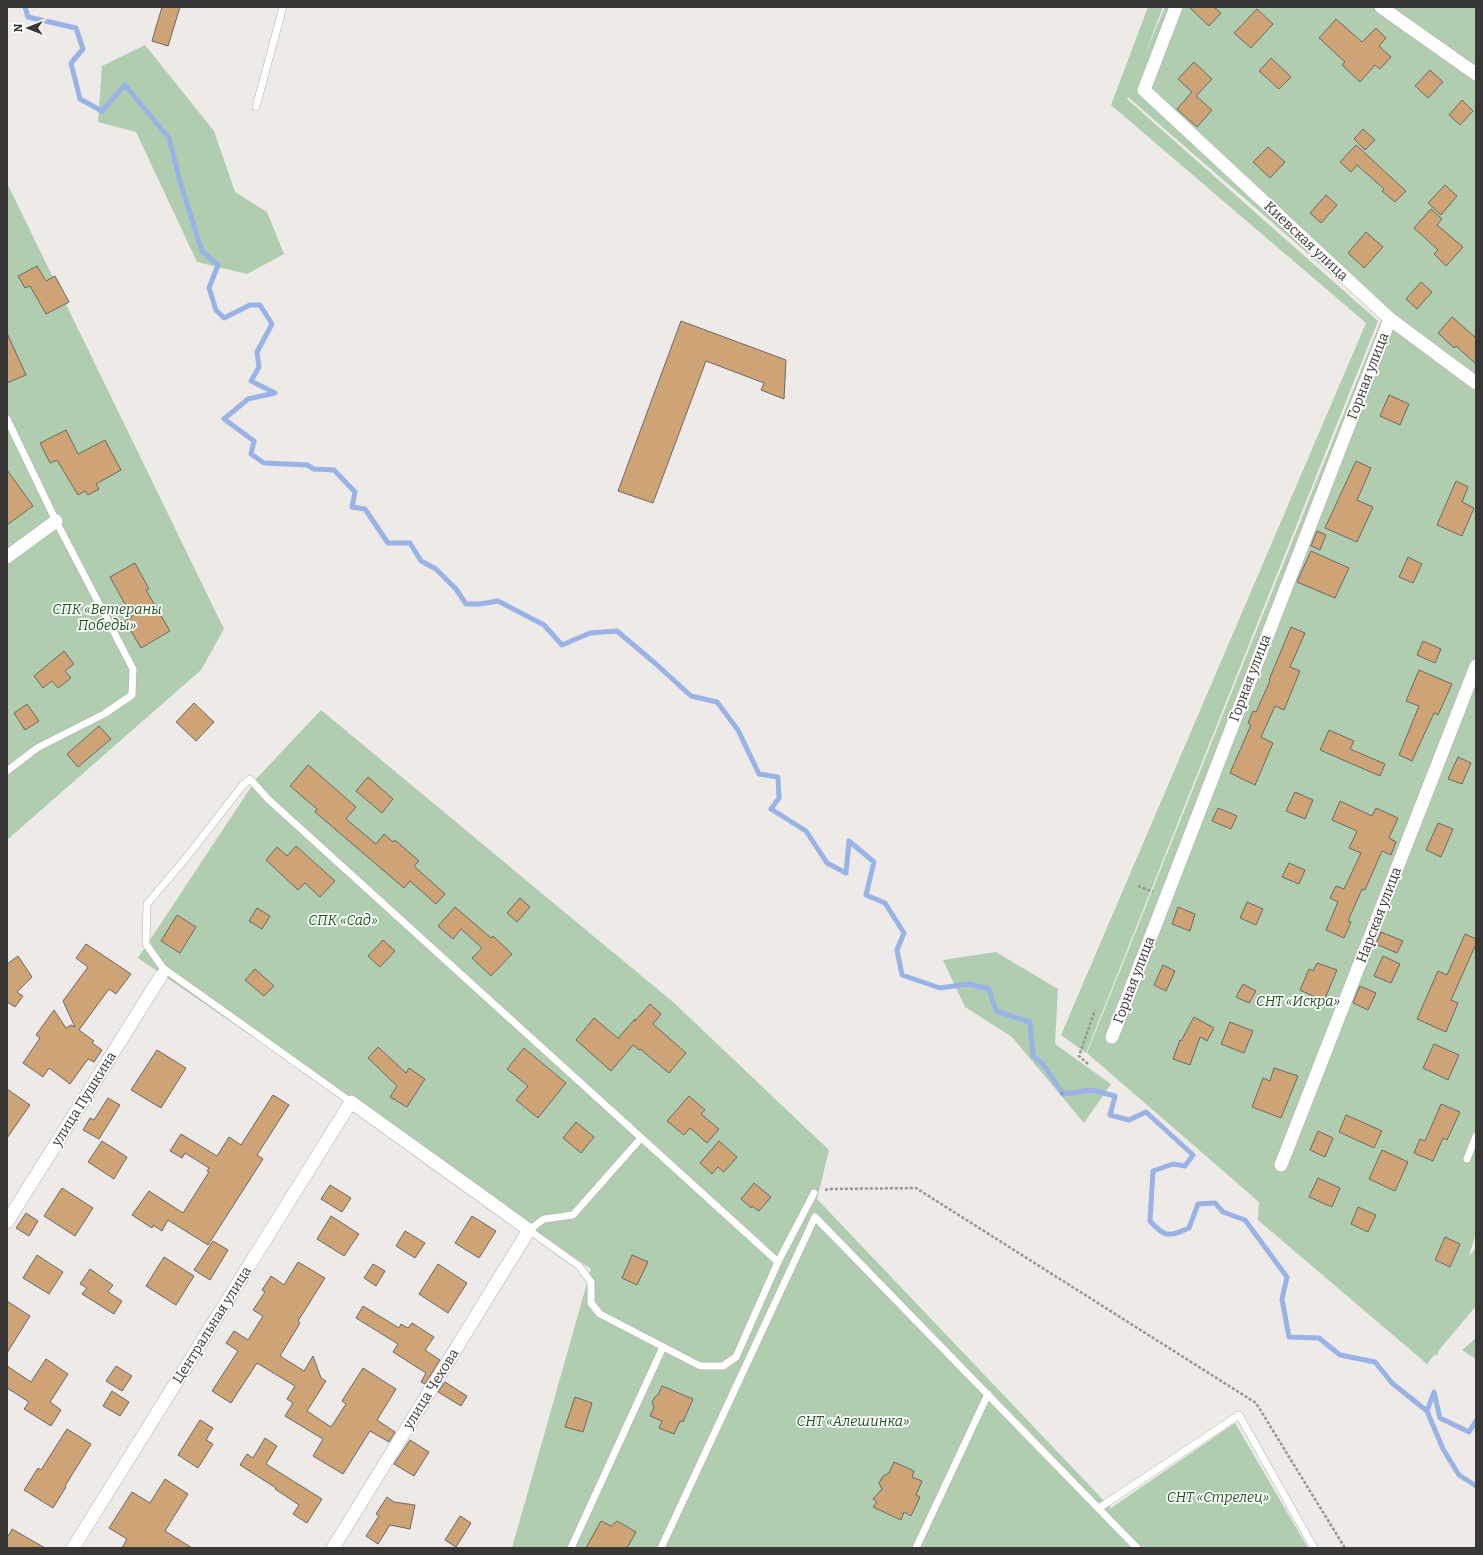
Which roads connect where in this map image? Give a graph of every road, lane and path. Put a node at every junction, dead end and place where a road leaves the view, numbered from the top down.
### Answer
1 (283, 7) edge
2 (1176, 7) edge
3 (1381, 7) edge
4 (1476, 74) edge
5 (256, 107) dead end
6 (1390, 320) junction
7 (1476, 383) edge
8 (7, 419) edge
9 (56, 521) junction
10 (7, 557) edge
11 (1476, 666) edge
12 (7, 771) edge
13 (162, 972) junction
14 (1095, 1010) dead end
15 (1112, 1037) dead end
16 (1088, 1064) dead end
17 (1064, 1090) dead end
18 (1062, 1095) dead end
19 (351, 1102) junction
20 (1476, 1136) edge
21 (640, 1138) junction
22 (1467, 1159) dead end
23 (1281, 1165) dead end
24 (814, 1193) joint
25 (7, 1222) edge
26 (529, 1230) junction
27 (778, 1262) junction
28 (663, 1347) junction
29 (988, 1394) junction
30 (1098, 1508) junction
31 (73, 1548) edge
32 (333, 1548) edge
33 (571, 1548) edge
34 (661, 1548) edge
35 (916, 1548) edge
36 (1137, 1548) edge
37 (1314, 1548) edge
38 (1345, 1548) edge

1 - 5 lane
2 - 6 street, Киевская улица
3 - 4 street
6 - 7 street, Киевская улица
6 - 15 street, Горная улица
8 - 9 lane
9 - 10 street
9 - 12 lane
11 - 23 street, Нарская улица
13 - 19 lane
13 - 21 lane
13 - 25 street, улица Пушкина
14 - 16 path
17 - 18 path
19 - 26 street
19 - 31 street, Центральная улица
20 - 22 lane
21 - 26 lane
21 - 27 lane
24 - 27 lane
24 - 38 path
26 - 28 lane
26 - 32 street, улица Чехова
27 - 28 lane
28 - 33 lane
29 - 30 lane
29 - 34 lane
29 - 35 lane
30 - 36 lane
30 - 37 lane

